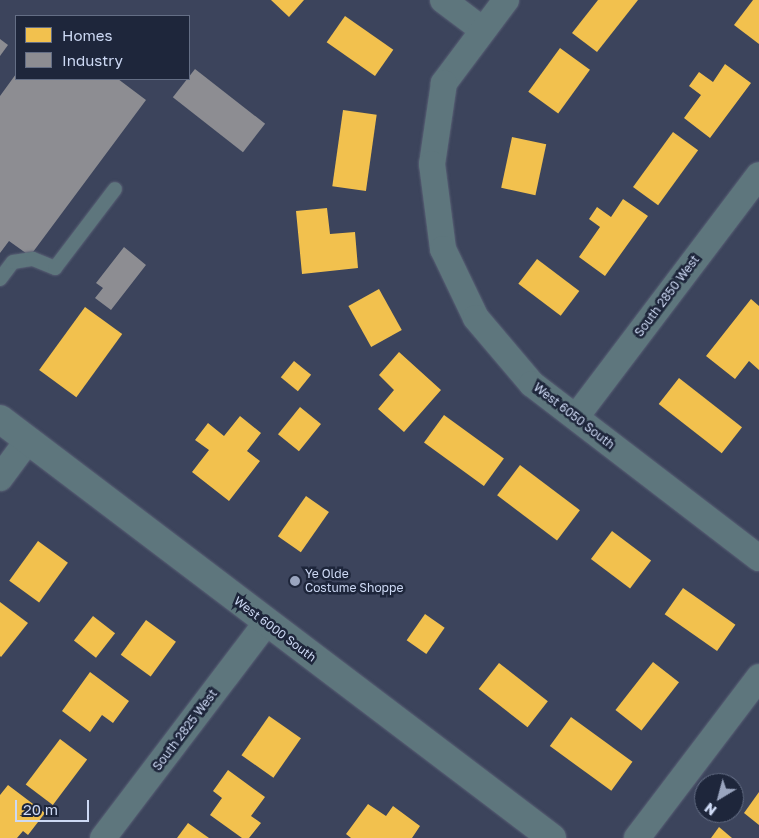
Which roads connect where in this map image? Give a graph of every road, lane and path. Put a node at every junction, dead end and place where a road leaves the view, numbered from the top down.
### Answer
1 (443, 0) edge
2 (506, 0) edge
3 (483, 30) junction
4 (759, 176) edge
5 (114, 189) dead end
6 (0, 279) edge
7 (576, 417) junction
8 (0, 419) edge
9 (28, 440) junction
10 (0, 478) edge
11 (759, 558) edge
12 (266, 623) junction
13 (759, 678) edge
14 (103, 838) edge
15 (552, 838) edge
16 (637, 838) edge

1 - 3 street
2 - 3 street
3 - 7 street, West 6050 South
4 - 7 street, South 2850 West
5 - 6 lane
7 - 11 street, West 6050 South
8 - 9 street, West 6000 South
9 - 10 street
9 - 12 street, West 6000 South
12 - 14 street, South 2825 West
12 - 15 street, West 6000 South
13 - 16 street

